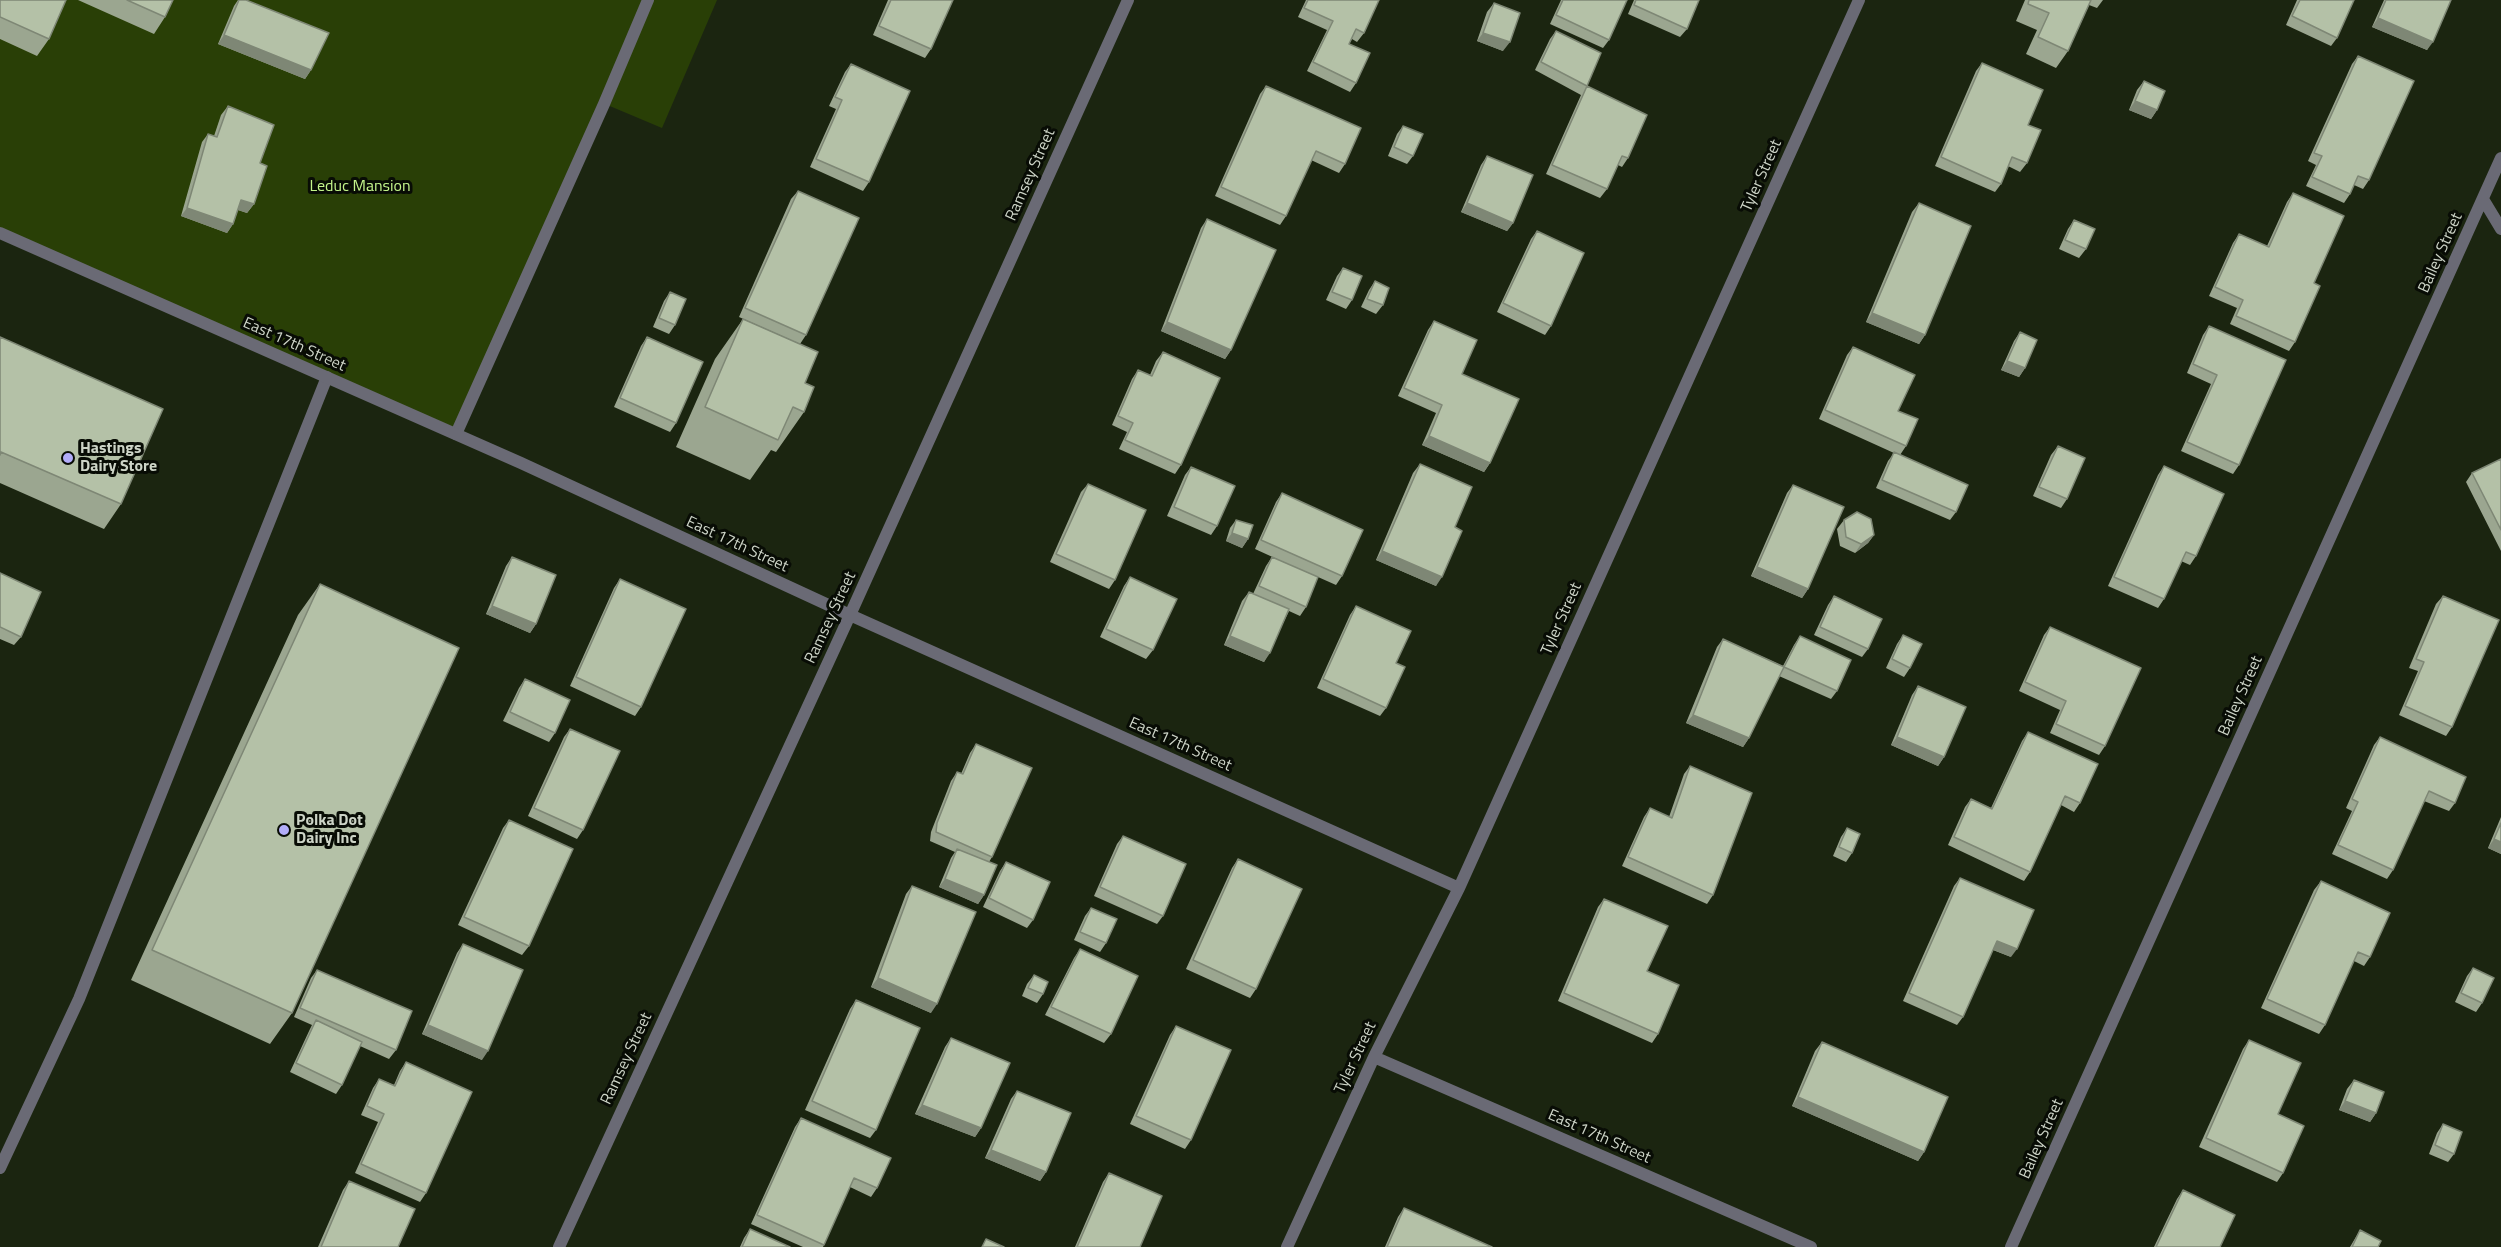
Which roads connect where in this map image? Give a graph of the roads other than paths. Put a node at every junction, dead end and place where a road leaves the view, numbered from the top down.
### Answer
1 (648, 0) edge
2 (1128, 0) edge
3 (1859, 0) edge
4 (2501, 158) edge
5 (2483, 199) junction
6 (2501, 229) edge
7 (0, 233) edge
8 (327, 377) junction
9 (456, 434) junction
10 (850, 615) junction
11 (1459, 888) junction
12 (1374, 1056) junction
13 (0, 1168) edge
14 (559, 1247) edge
15 (1287, 1247) edge
16 (1811, 1247) edge
17 (2011, 1247) edge

1 - 9 street
2 - 10 street, Ramsey Street
3 - 11 street, Tyler Street
4 - 5 street, Bailey Street
5 - 6 street
5 - 17 street, Bailey Street
7 - 8 street, East 17th Street
8 - 9 street, East 17th Street
8 - 13 street
9 - 10 street, East 17th Street
10 - 11 street, East 17th Street
10 - 14 street, Ramsey Street
11 - 12 street, Tyler Street
12 - 15 street, Tyler Street
12 - 16 street, East 17th Street

